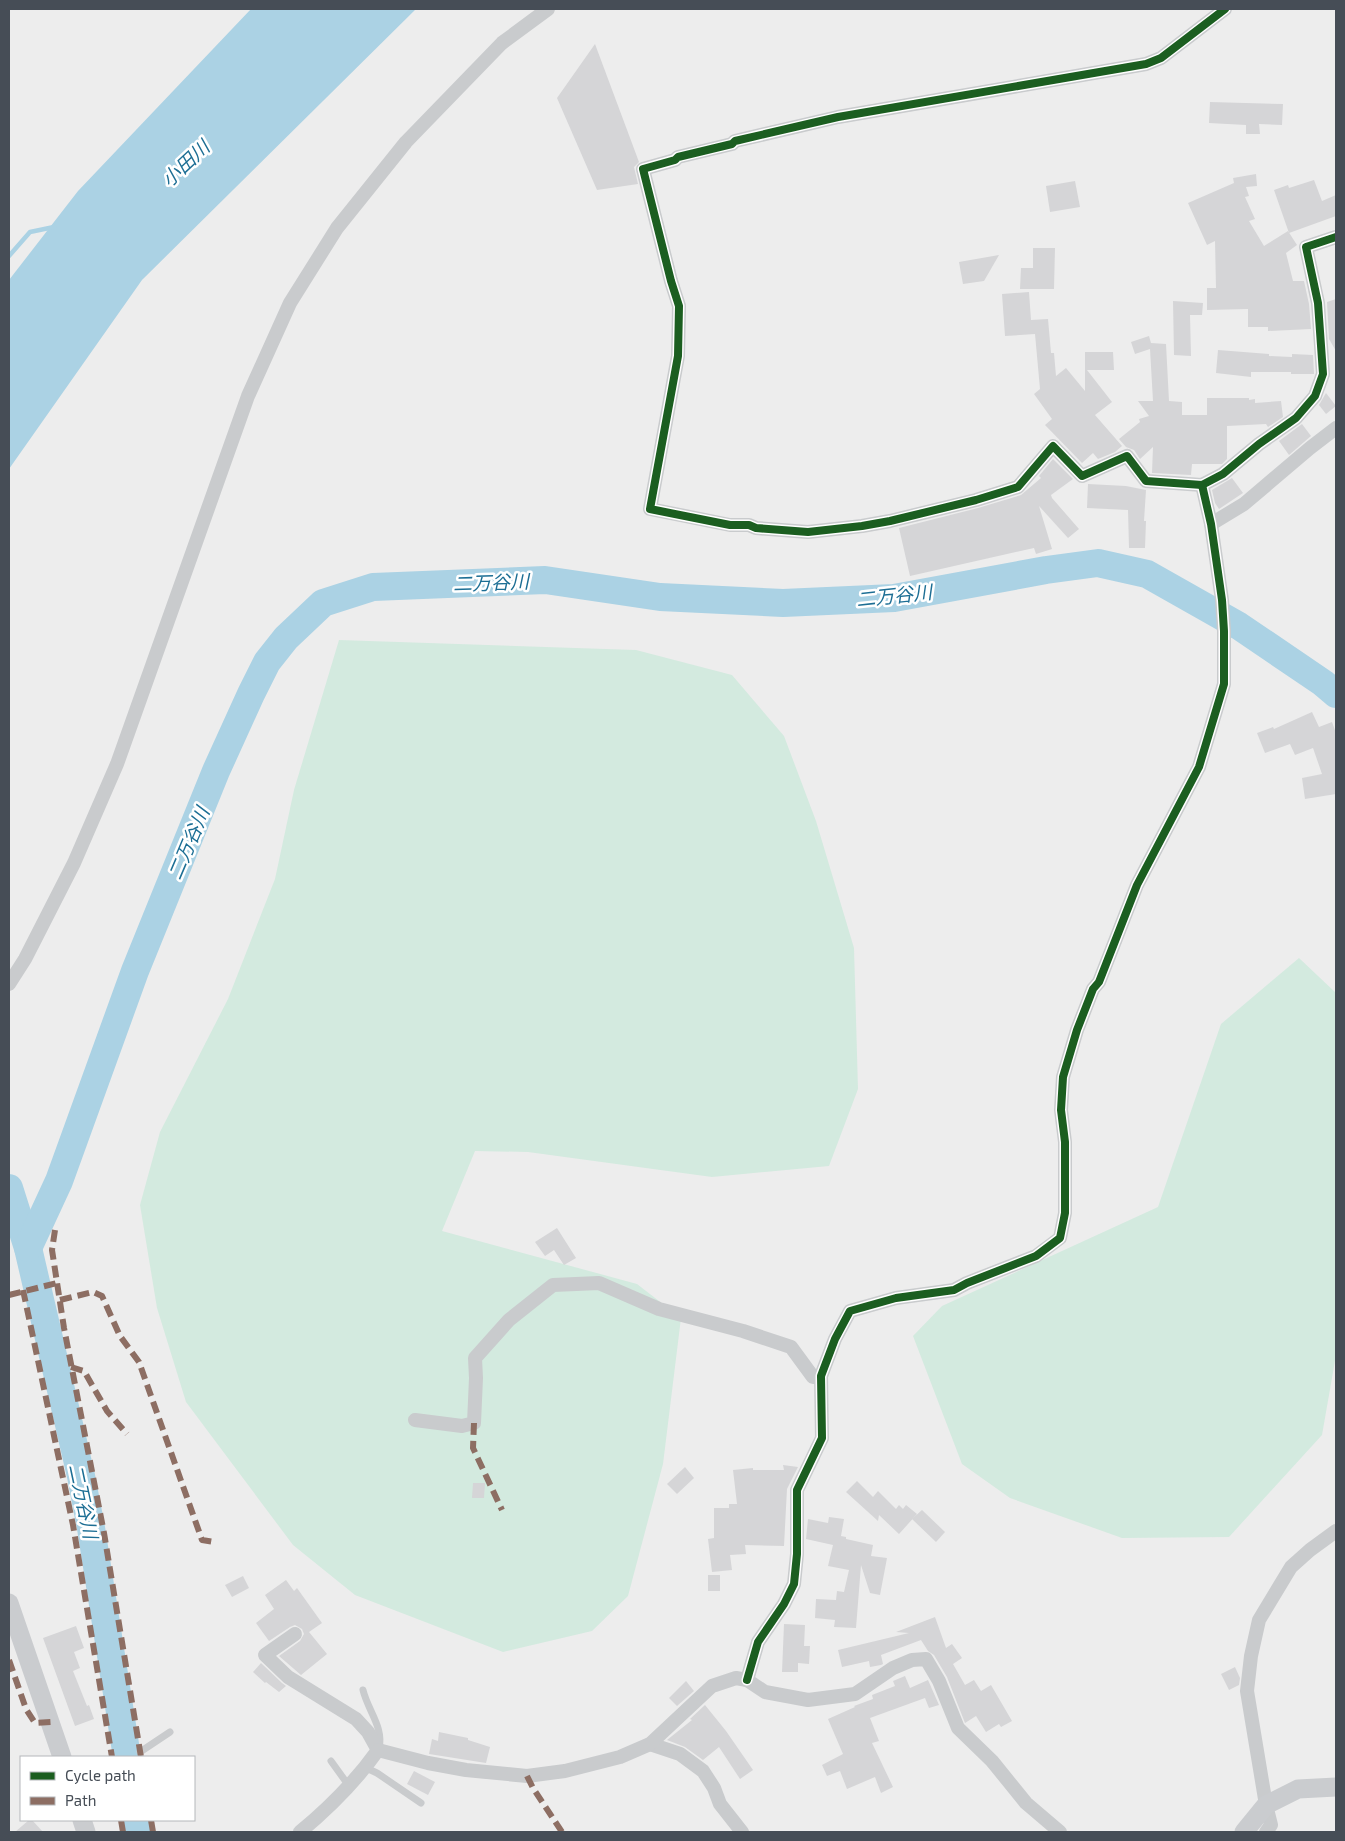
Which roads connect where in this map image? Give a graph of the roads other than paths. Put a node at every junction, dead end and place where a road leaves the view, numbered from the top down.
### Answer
1 (548, 9) edge
2 (1225, 9) edge
3 (1336, 237) edge
4 (1336, 428) edge
5 (1202, 485) junction
6 (1211, 524) junction
7 (9, 984) edge
8 (821, 1376) junction
9 (415, 1420) dead end
10 (1336, 1531) edge
11 (9, 1603) edge
12 (295, 1634) dead end
13 (748, 1680) junction
14 (364, 1690) dead end
15 (170, 1732) dead end
16 (650, 1744) junction
17 (378, 1750) junction
18 (140, 1752) dead end
19 (62, 1756) edge
20 (332, 1761) dead end
21 (363, 1767) junction
22 (349, 1786) junction
23 (1336, 1787) edge
24 (421, 1803) dead end
25 (1266, 1804) junction
26 (300, 1832) edge
27 (742, 1832) edge
28 (1060, 1832) edge
29 (1244, 1832) edge
30 (1266, 1832) edge

1 - 7 street
2 - 5 street
3 - 5 street
4 - 6 street
5 - 6 street
6 - 8 street
8 - 9 street
8 - 13 street
10 - 25 street
11 - 19 main road
12 - 17 street
13 - 16 street
13 - 28 street
14 - 17 lane
15 - 18 lane
16 - 17 street
16 - 27 street
17 - 21 street
20 - 22 lane
21 - 22 street
21 - 24 lane
22 - 26 street
23 - 25 main road
25 - 29 main road
25 - 30 street

